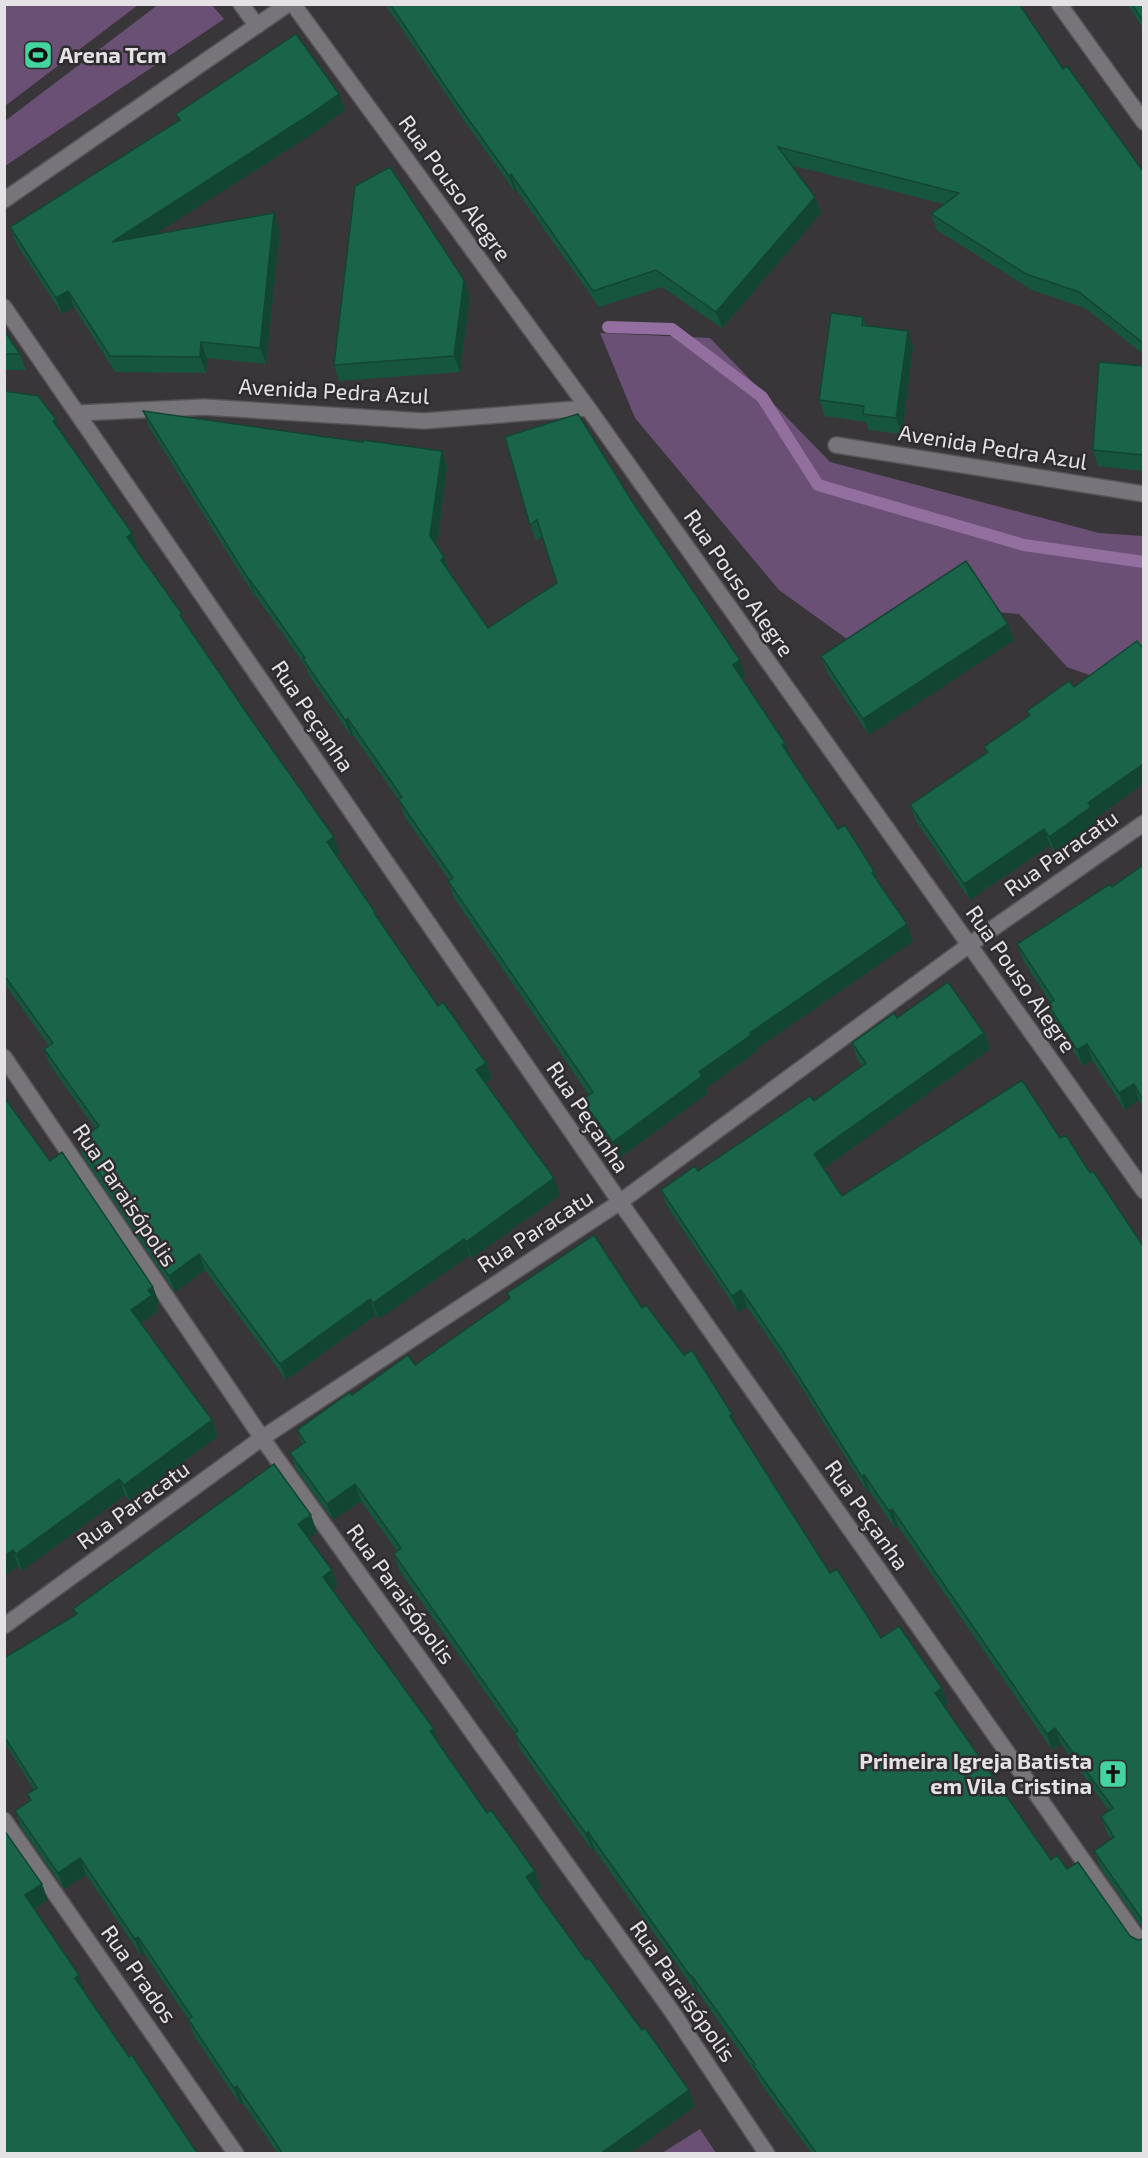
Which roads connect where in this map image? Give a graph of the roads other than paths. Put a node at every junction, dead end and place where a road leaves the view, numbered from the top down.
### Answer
1 (241, 4) edge
2 (288, 4) edge
3 (293, 4) edge
4 (1059, 4) edge
5 (257, 27) junction
6 (1143, 122) edge
7 (4, 200) edge
8 (4, 307) edge
9 (588, 408) junction
10 (78, 413) junction
11 (836, 445) dead end
12 (1143, 494) edge
13 (1143, 823) edge
14 (969, 945) junction
15 (4, 1057) edge
16 (1143, 1191) edge
17 (620, 1202) junction
18 (262, 1438) junction
19 (4, 1626) edge
20 (4, 1820) edge
21 (1143, 1947) edge
22 (236, 2154) edge
23 (767, 2154) edge

1 - 5 street
2 - 5 street
3 - 9 street, Rua Pouso Alegre
4 - 6 street
5 - 7 street
8 - 10 street, Rua Peçanha
9 - 10 street, Avenida Pedra Azul
9 - 14 street, Rua Pouso Alegre
10 - 17 street, Rua Peçanha
11 - 12 street, Avenida Pedra Azul
13 - 14 street, Rua Paracatu
14 - 16 street, Rua Pouso Alegre
14 - 17 street, Rua Paracatu
15 - 18 street, Rua Paraisópolis
17 - 18 street, Rua Paracatu
17 - 21 street, Rua Peçanha
18 - 19 street, Rua Paracatu
18 - 23 street, Rua Paraisópolis
20 - 22 street, Rua Prados

